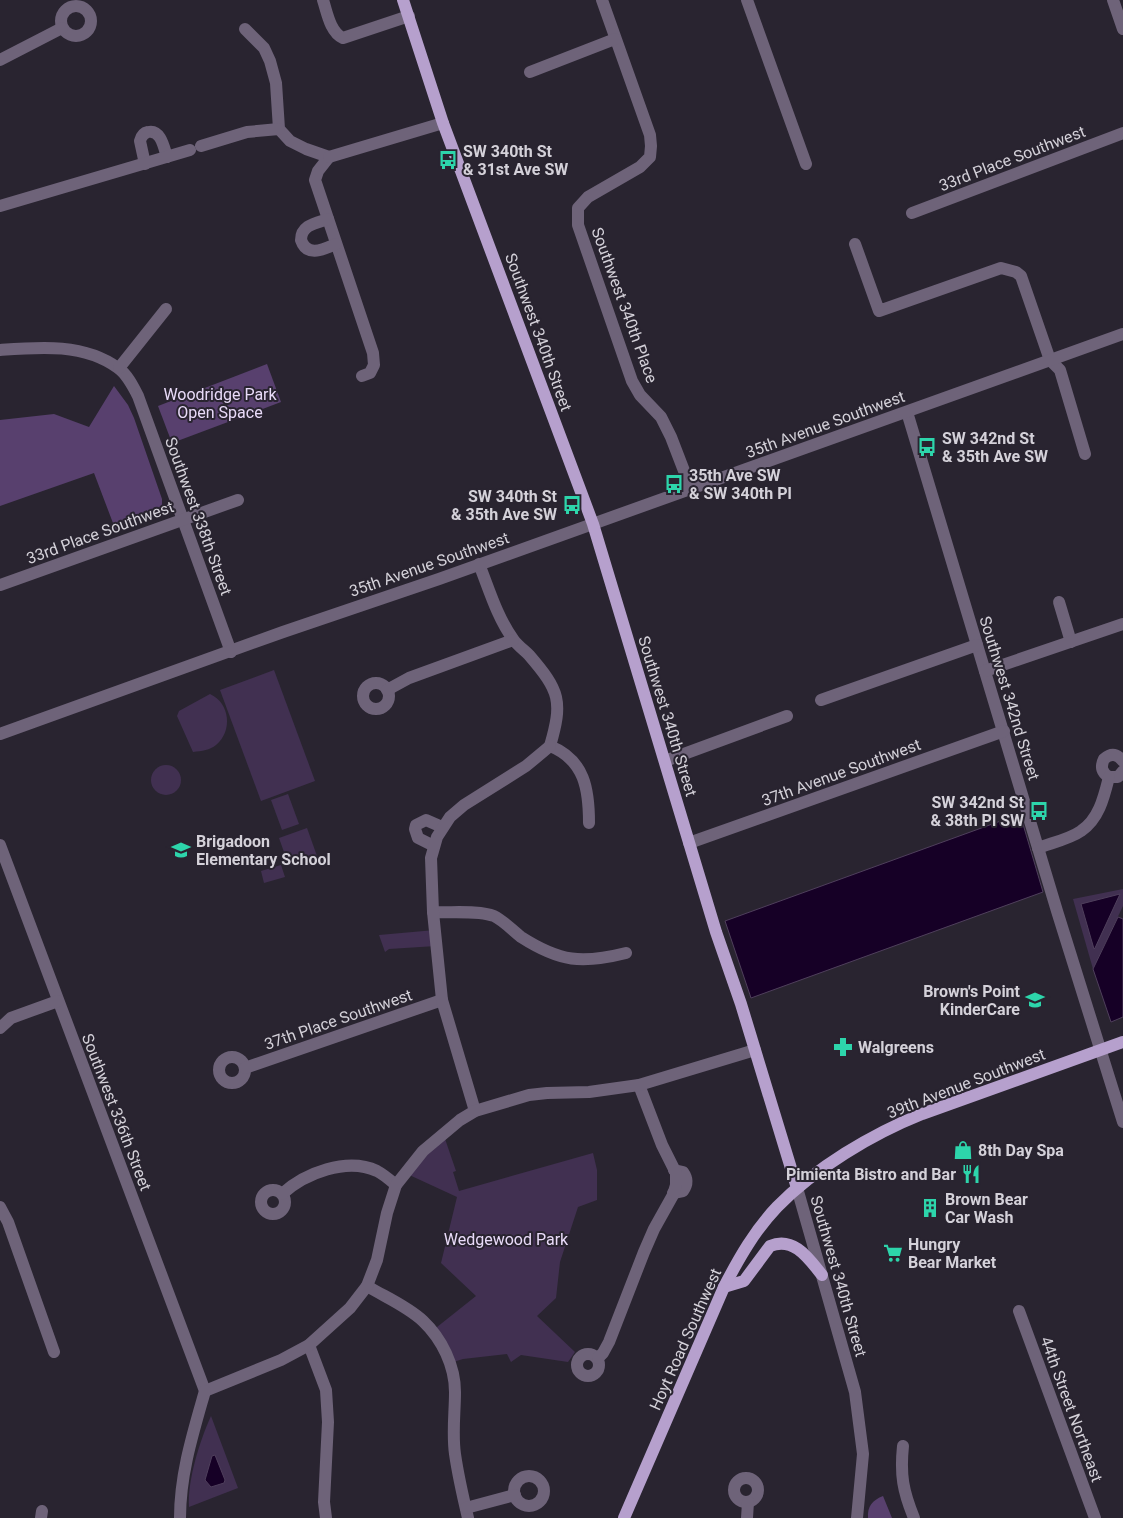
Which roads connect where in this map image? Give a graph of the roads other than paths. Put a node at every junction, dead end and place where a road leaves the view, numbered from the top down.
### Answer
1 (323, 0) edge
2 (403, 0) edge
3 (602, 0) edge
4 (747, 0) edge
5 (1113, 0) edge
6 (409, 16) junction
7 (62, 28) dead end
8 (245, 29) dead end
9 (1123, 29) edge
10 (616, 40) junction
11 (0, 60) edge
12 (530, 72) dead end
13 (443, 123) junction
14 (279, 129) junction
15 (1123, 133) edge
16 (167, 157) junction
17 (329, 157) junction
18 (145, 164) junction
19 (806, 164) dead end
20 (0, 206) edge
21 (912, 213) dead end
22 (328, 219) junction
23 (336, 244) junction
24 (855, 244) dead end
25 (166, 309) dead end
26 (1123, 334) edge
27 (0, 350) edge
28 (1050, 360) junction
29 (119, 368) junction
30 (362, 376) dead end
31 (907, 412) junction
32 (1085, 454) dead end
33 (691, 489) junction
34 (238, 500) dead end
35 (183, 519) junction
36 (593, 524) junction
37 (479, 564) junction
38 (0, 585) edge
39 (1059, 602) dead end
40 (1123, 624) edge
41 (513, 640) junction
42 (1071, 642) junction
43 (977, 645) junction
44 (231, 652) junction
45 (985, 671) junction
46 (387, 690) dead end
47 (821, 700) dead end
48 (787, 716) dead end
49 (1004, 732) junction
50 (0, 734) edge
51 (550, 746) junction
52 (665, 761) junction
53 (1123, 761) edge
54 (1123, 772) edge
55 (1109, 777) junction
56 (589, 823) dead end
57 (437, 837) junction
58 (689, 843) junction
59 (0, 845) edge
60 (1038, 848) junction
61 (6, 876) edge
62 (433, 912) junction
63 (626, 953) dead end
64 (442, 1000) junction
65 (58, 1001) junction
66 (0, 1028) edge
67 (1123, 1042) edge
68 (755, 1050) junction
69 (1100, 1050) junction
70 (245, 1068) dead end
71 (639, 1085) junction
72 (475, 1111) junction
73 (1123, 1122) edge
74 (396, 1185) junction
75 (797, 1188) junction
76 (282, 1194) dead end
77 (0, 1208) edge
78 (822, 1275) junction
79 (367, 1286) junction
80 (724, 1287) junction
81 (1019, 1311) dead end
82 (309, 1345) junction
83 (54, 1352) dead end
84 (598, 1358) dead end
85 (205, 1390) junction
86 (904, 1446) dead end
87 (515, 1495) dead end
88 (748, 1502) dead end
89 (467, 1513) edge
90 (180, 1518) edge
91 (326, 1518) edge
92 (624, 1518) edge
93 (747, 1518) edge
94 (857, 1518) edge
95 (914, 1518) edge
96 (1096, 1518) edge

1 - 6 street
2 - 6 main road, Southwest 340th Street
3 - 10 street
4 - 19 street
5 - 9 street
6 - 13 main road, Southwest 340th Street
7 - 11 street
8 - 14 street
10 - 12 street
10 - 33 street, Southwest 340th Place
13 - 17 street
13 - 36 main road, Southwest 340th Street
14 - 16 street
14 - 17 street
15 - 21 street, 33rd Place Southwest
16 - 18 street
16 - 18 street
17 - 22 street
18 - 20 street
22 - 23 street
22 - 23 street
23 - 30 street
24 - 28 street
25 - 29 street
26 - 28 street, 35th Avenue Southwest
27 - 29 street
28 - 31 street, 35th Avenue Southwest
28 - 32 street
29 - 35 street, Southwest 338th Street
31 - 33 street, 35th Avenue Southwest
31 - 43 street, Southwest 342nd Street
33 - 36 street, 35th Avenue Southwest
34 - 35 street, 33rd Place Southwest
35 - 38 street, 33rd Place Southwest
35 - 44 street, Southwest 338th Street
36 - 37 street, 35th Avenue Southwest
36 - 52 main road, Southwest 340th Street
37 - 41 street
37 - 44 street, 35th Avenue Southwest
39 - 42 street
40 - 42 street
41 - 46 street
41 - 51 street
42 - 45 street
43 - 45 street, Southwest 342nd Street
43 - 47 street
44 - 50 street, 35th Avenue Southwest
45 - 49 street, Southwest 342nd Street
48 - 52 street
49 - 58 street, 37th Avenue Southwest
49 - 60 street, Southwest 342nd Street
51 - 56 street
51 - 57 street
52 - 58 main road, Southwest 340th Street
53 - 55 street
54 - 55 street
55 - 60 street
57 - 57 street
57 - 62 street
58 - 68 main road, Southwest 340th Street
59 - 61 street, Southwest 336th Street
60 - 69 street, Southwest 342nd Street
61 - 65 street, Southwest 336th Street
62 - 63 street
62 - 64 street
64 - 70 street, 37th Place Southwest
64 - 72 street
65 - 66 street
65 - 85 street, Southwest 336th Street
67 - 69 main road, 39th Avenue Southwest
68 - 71 street
68 - 75 main road, Southwest 340th Street
69 - 73 street, Southwest 342nd Street
69 - 75 main road, 39th Avenue Southwest
71 - 72 street
71 - 84 street
72 - 74 street
74 - 76 street
74 - 79 street
75 - 78 street, Southwest 340th Street
75 - 80 main road, Hoyt Road Southwest
77 - 83 street
78 - 80 main road
78 - 94 street, Southwest 340th Street
79 - 82 street
79 - 89 street
80 - 92 main road, Hoyt Road Southwest
81 - 96 street, 44th Street Northeast
82 - 85 street
82 - 91 street
85 - 90 street
86 - 95 street
87 - 89 street
88 - 93 street

